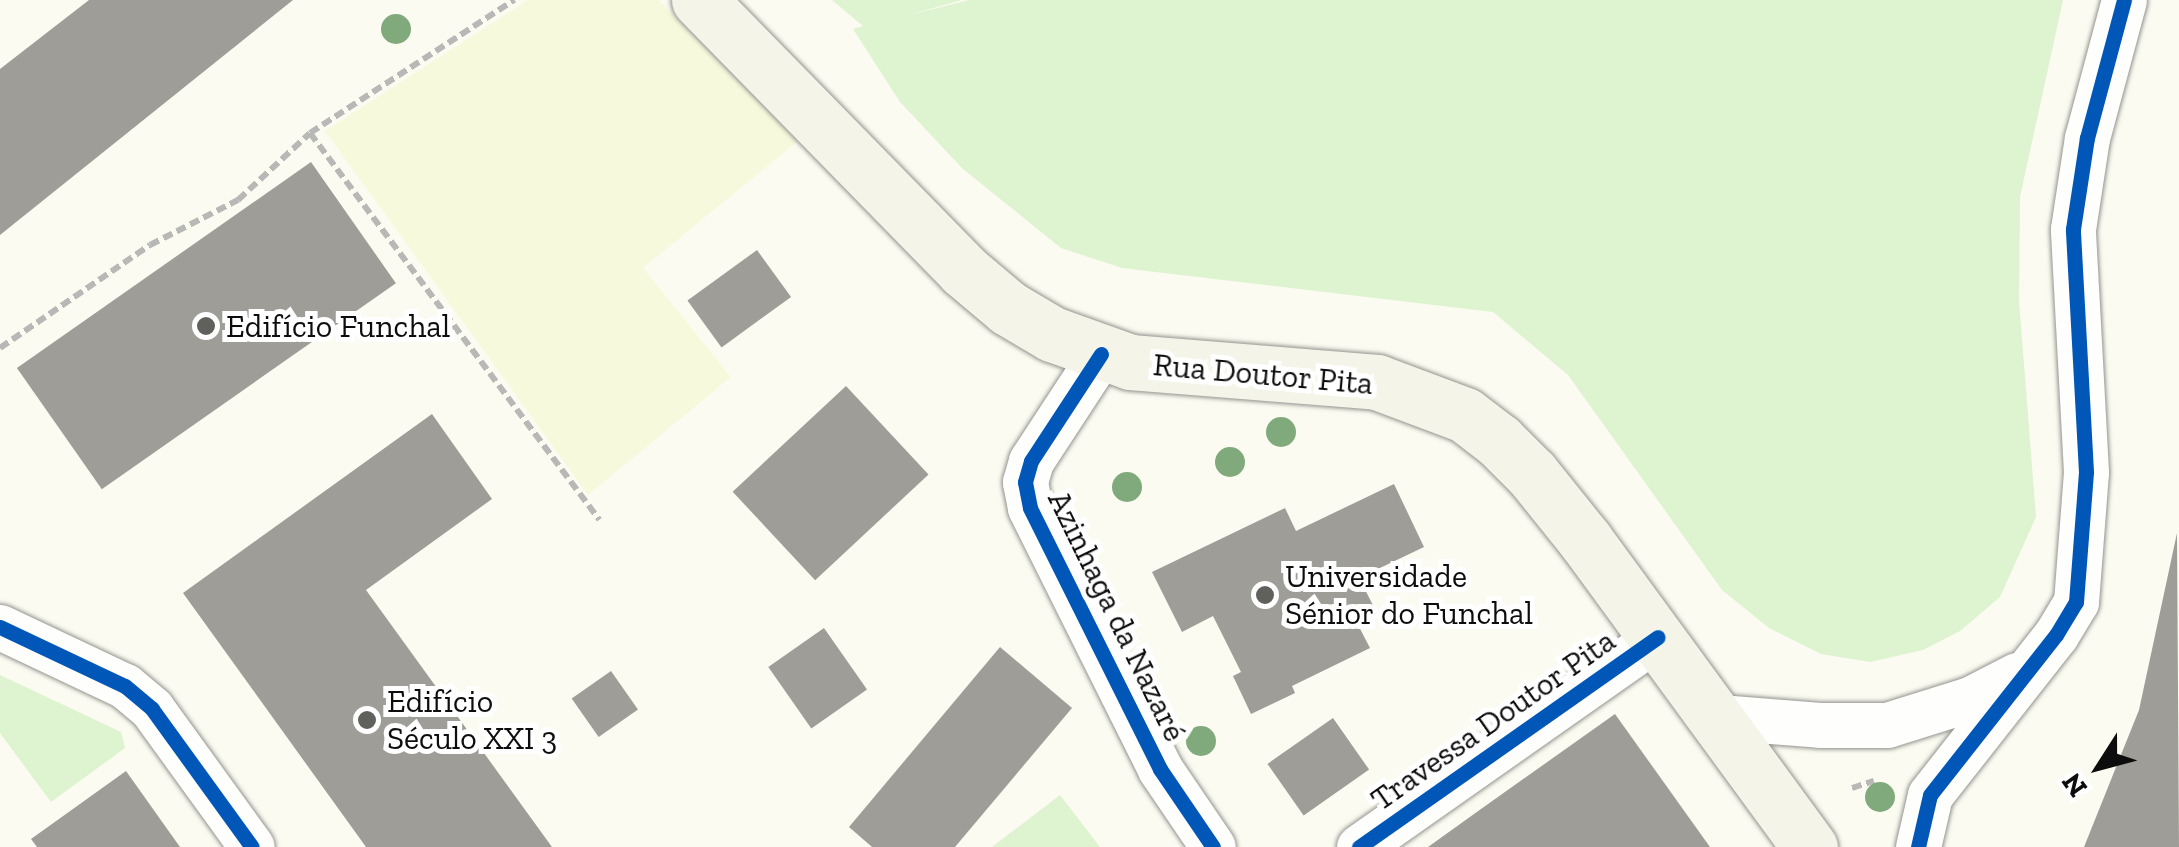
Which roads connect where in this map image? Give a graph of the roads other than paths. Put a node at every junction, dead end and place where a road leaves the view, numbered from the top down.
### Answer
1 (699, 0) edge
2 (2124, 0) edge
3 (1101, 354) junction
4 (0, 627) edge
5 (1658, 638) junction
6 (2028, 670) junction
7 (1719, 717) junction
8 (252, 847) edge
9 (1213, 847) edge
10 (1359, 847) edge
11 (1810, 847) edge
12 (1918, 847) edge

1 - 3 main road, Rua Doutor Pita
2 - 6 street
3 - 5 main road, Rua Doutor Pita
3 - 9 street, Azinhaga da Nazaré
4 - 8 street
5 - 7 main road, Rua Doutor Pita
5 - 10 street, Travessa Doutor Pita
6 - 7 street
6 - 12 street
7 - 11 main road, Rua Doutor Pita

